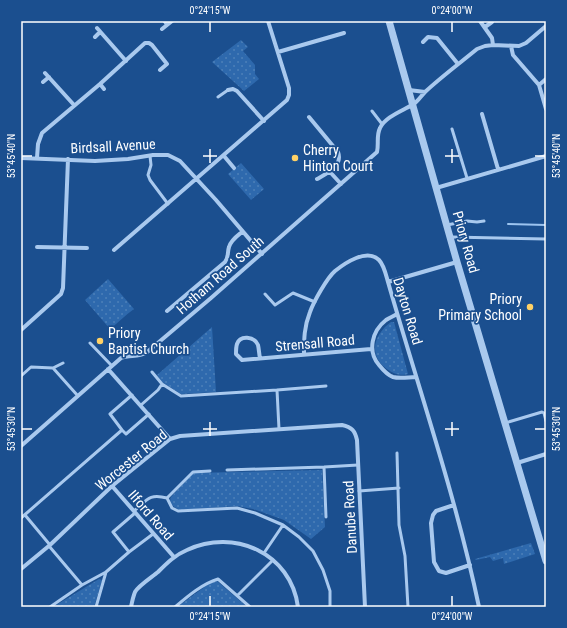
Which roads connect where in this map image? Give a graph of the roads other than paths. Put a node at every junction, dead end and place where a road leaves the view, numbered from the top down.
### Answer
1 (172, 21) edge
2 (268, 21) edge
3 (389, 21) edge
4 (480, 21) edge
5 (492, 22) edge
6 (166, 23) edge
7 (546, 26) edge
8 (97, 28) dead end
9 (485, 28) junction
10 (162, 29) dead end
11 (100, 32) junction
12 (344, 33) dead end
13 (95, 37) dead end
14 (423, 42) dead end
15 (493, 45) junction
16 (511, 46) junction
17 (278, 52) junction
18 (126, 62) junction
19 (458, 64) junction
20 (160, 70) dead end
21 (45, 73) dead end
22 (48, 77) junction
23 (546, 80) edge
24 (43, 82) dead end
25 (100, 84) junction
26 (539, 85) junction
27 (104, 89) dead end
28 (228, 90) joint
29 (409, 90) junction
30 (425, 92) junction
31 (218, 98) dead end
32 (74, 105) junction
33 (413, 105) junction
34 (546, 109) edge
35 (372, 111) dead end
36 (482, 114) dead end
37 (309, 117) dead end
38 (264, 121) junction
39 (382, 124) junction
40 (452, 129) dead end
41 (150, 156) junction
42 (224, 156) junction
43 (546, 156) edge
44 (21, 158) edge
45 (37, 158) junction
46 (68, 159) junction
47 (234, 168) dead end
48 (498, 169) junction
49 (330, 172) junction
50 (467, 178) junction
51 (197, 179) junction
52 (317, 179) dead end
53 (341, 184) junction
54 (436, 188) junction
55 (168, 204) junction
56 (484, 221) dead end
57 (447, 225) junction
58 (242, 232) junction
59 (450, 237) junction
60 (546, 239) edge
61 (37, 247) dead end
62 (65, 248) junction
63 (87, 248) dead end
64 (114, 250) dead end
65 (262, 254) junction
66 (457, 262) junction
67 (388, 282) junction
68 (265, 294) dead end
69 (315, 302) junction
70 (166, 311) dead end
71 (397, 314) junction
72 (21, 330) edge
73 (90, 343) dead end
74 (371, 349) junction
75 (304, 354) junction
76 (260, 358) junction
77 (63, 363) dead end
78 (53, 368) junction
79 (110, 368) junction
80 (152, 372) dead end
81 (21, 376) edge
82 (416, 377) junction
83 (162, 384) junction
84 (326, 386) dead end
85 (277, 390) junction
86 (132, 395) junction
87 (78, 396) junction
88 (140, 405) junction
89 (149, 414) junction
90 (546, 421) edge
91 (505, 423) junction
92 (352, 427) joint
93 (279, 429) junction
94 (122, 430) junction
95 (170, 439) junction
96 (21, 446) edge
97 (397, 452) dead end
98 (546, 454) edge
99 (517, 464) junction
100 (358, 465) junction
101 (324, 467) junction
102 (227, 470) dead end
103 (210, 471) dead end
104 (112, 486) junction
105 (398, 488) junction
106 (359, 490) junction
107 (167, 498) junction
108 (454, 505) junction
109 (134, 512) junction
110 (25, 515) junction
111 (326, 517) dead end
112 (21, 518) edge
113 (283, 525) junction
114 (153, 534) junction
115 (49, 545) junction
116 (129, 552) junction
117 (264, 553) junction
118 (174, 557) junction
119 (273, 560) junction
120 (546, 561) edge
121 (470, 565) junction
122 (21, 569) edge
123 (106, 572) junction
124 (82, 586) junction
125 (238, 595) junction
126 (50, 607) edge
127 (96, 607) edge
128 (131, 607) edge
129 (175, 607) edge
130 (250, 607) edge
131 (298, 607) edge
132 (330, 607) edge
133 (365, 607) edge
134 (408, 607) edge
135 (479, 607) edge

1 - 6 street
2 - 17 street
3 - 29 street, Priory Road
4 - 9 street
5 - 9 street
6 - 10 street
7 - 16 street
8 - 11 street
9 - 15 street
11 - 13 street
11 - 18 street
12 - 17 street
14 - 19 street
15 - 16 street
15 - 19 street
16 - 26 street
17 - 38 street
18 - 20 street
18 - 25 street
19 - 30 street
21 - 22 street
22 - 24 street
22 - 32 street
23 - 26 street
25 - 27 street
25 - 32 street
26 - 34 street
28 - 31 lane
28 - 38 street
29 - 30 street
29 - 33 street, Priory Road
30 - 33 street
32 - 45 street
33 - 39 street
33 - 54 street, Priory Road
35 - 39 lane
36 - 48 street
37 - 49 street
38 - 42 street
39 - 53 street, Hotham Road South
40 - 50 lane
41 - 46 street, Birdsall Avenue
41 - 51 street, Birdsall Avenue
41 - 55 lane
42 - 47 street
42 - 51 street
43 - 48 street
44 - 45 street, Birdsall Avenue
45 - 46 street, Birdsall Avenue
46 - 62 street
48 - 50 street
49 - 52 street
49 - 53 street
50 - 54 street
51 - 55 street
51 - 58 street, Birdsall Avenue
53 - 65 street, Hotham Road South
54 - 57 street, Priory Road
55 - 64 street
56 - 57 lane
57 - 59 street, Priory Road
58 - 65 street, Birdsall Avenue
58 - 70 street
59 - 60 lane
59 - 66 street, Priory Road
61 - 62 street
62 - 63 street
62 - 72 street
65 - 79 street, Hotham Road South
66 - 67 street
66 - 91 street, Priory Road
67 - 69 street, Dayton Road
67 - 71 street, Dayton Road
68 - 69 lane
69 - 75 street, Dayton Road
71 - 74 street, Strensall Road
71 - 82 street, Dayton Road
73 - 79 lane
74 - 75 street, Strensall Road
74 - 82 street, Strensall Road
75 - 76 street, Strensall Road
76 - 76 street, Strensall Road
77 - 78 lane
78 - 81 lane
78 - 87 lane
79 - 86 street
79 - 87 street, Hotham Road South
80 - 83 lane
82 - 108 street, Dayton Road
83 - 85 lane
83 - 88 lane
84 - 85 lane
85 - 93 lane
86 - 88 street
86 - 94 lane
87 - 96 street, Hotham Road South
88 - 89 street
89 - 94 lane
89 - 95 street
90 - 91 lane
91 - 99 street, Priory Road
92 - 93 street, Worcester Road
92 - 100 street, Danube Road
93 - 95 street, Worcester Road
94 - 110 lane
95 - 104 street, Worcester Road
97 - 105 lane
98 - 99 street
99 - 120 street, Priory Road
100 - 101 lane
100 - 106 street, Danube Road
101 - 102 lane
101 - 111 lane
103 - 107 lane
104 - 109 street, Ilford Road
104 - 115 street, Worcester Road
105 - 106 lane
105 - 134 lane
106 - 133 street, Danube Road
107 - 109 lane
107 - 113 lane
108 - 121 street, Dayton Road
108 - 121 street
109 - 114 street, Ilford Road
109 - 116 lane
110 - 112 lane
110 - 115 lane
113 - 117 lane
113 - 132 lane
114 - 116 lane
114 - 118 street, Ilford Road
115 - 122 street, Worcester Road
115 - 124 lane
116 - 123 lane
117 - 118 street
117 - 119 street
118 - 128 street
119 - 125 lane
119 - 131 street
121 - 135 street, Dayton Road
123 - 124 lane
123 - 127 lane
124 - 126 lane
125 - 129 lane
125 - 130 lane

